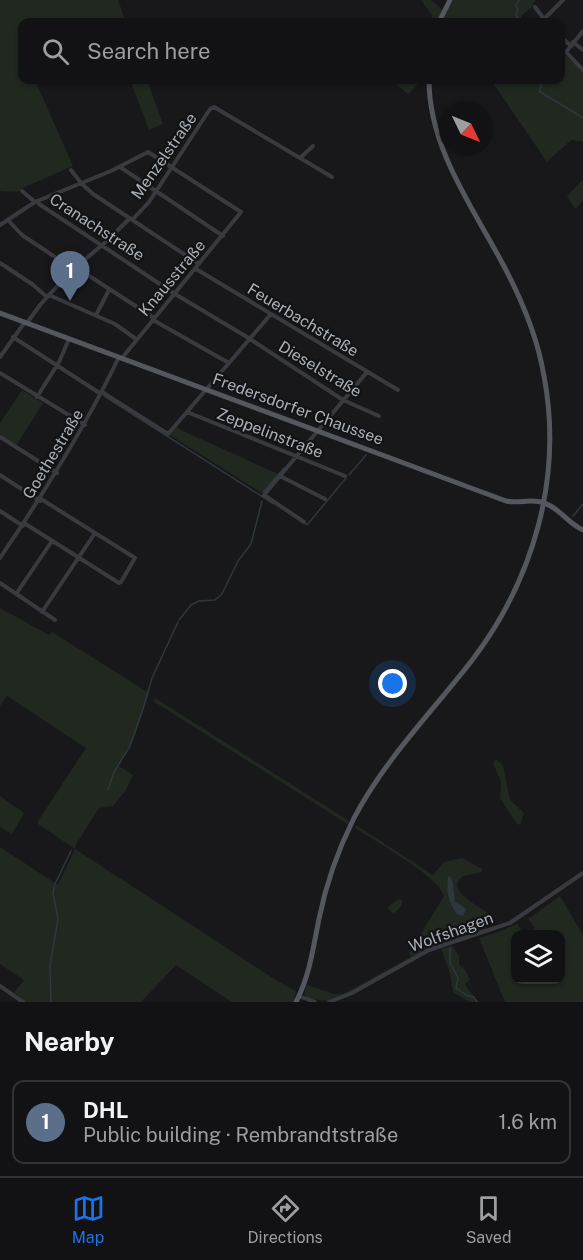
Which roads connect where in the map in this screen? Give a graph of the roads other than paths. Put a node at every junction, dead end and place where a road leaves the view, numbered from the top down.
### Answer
1 (450, 0) edge
2 (563, 0) edge
3 (535, 7) dead end
4 (441, 18) edge
5 (543, 18) edge
6 (548, 18) edge
7 (583, 31) edge
8 (565, 39) edge
9 (572, 43) junction
10 (583, 50) edge
11 (583, 70) edge
12 (429, 84) edge
13 (313, 146) dead end
14 (300, 158) junction
15 (120, 166) junction
16 (172, 167) junction
17 (71, 170) dead end
18 (332, 177) dead end
19 (81, 183) junction
20 (22, 191) dead end
21 (156, 191) junction
22 (36, 201) junction
23 (131, 219) junction
24 (8, 220) junction
25 (0, 225) edge
26 (223, 236) junction
27 (102, 245) junction
28 (0, 263) edge
29 (199, 264) junction
30 (75, 269) junction
31 (196, 269) junction
32 (109, 290) junction
33 (175, 294) junction
34 (48, 296) junction
35 (0, 313) edge
36 (271, 314) junction
37 (96, 315) junction
38 (153, 319) junction
39 (26, 323) junction
40 (13, 337) junction
41 (69, 339) junction
42 (136, 339) junction
43 (250, 339) junction
44 (0, 357) edge
45 (121, 358) junction
46 (229, 363) junction
47 (57, 366) junction
48 (367, 372) junction
49 (0, 373) edge
50 (206, 389) junction
51 (398, 390) dead end
52 (101, 393) junction
53 (37, 397) junction
54 (343, 400) junction
55 (187, 412) junction
56 (380, 416) dead end
57 (84, 425) junction
58 (317, 431) junction
59 (0, 437) edge
60 (297, 456) junction
61 (57, 473) junction
62 (0, 475) edge
63 (280, 476) junction
64 (345, 476) dead end
65 (325, 499) dead end
66 (40, 500) junction
67 (544, 503) junction
68 (0, 511) edge
69 (304, 522) dead end
70 (23, 524) junction
71 (583, 530) edge
72 (95, 533) junction
73 (52, 541) junction
74 (0, 558) edge
75 (79, 558) junction
76 (0, 583) edge
77 (16, 594) junction
78 (42, 612) junction
79 (55, 620) dead end
80 (583, 873) edge
81 (0, 986) edge
82 (298, 999) edge
83 (23, 1002) edge
84 (315, 1002) edge
85 (329, 1002) edge

1 - 4 main road
2 - 6 street
3 - 5 street
7 - 9 street
8 - 9 street
9 - 10 street
9 - 11 street
12 - 67 main road
13 - 14 street
14 - 16 street, Menzelstraße
14 - 18 street
15 - 16 street
15 - 19 street
15 - 21 street
16 - 21 street, Menzelstraße
16 - 26 street, Knausstraße
17 - 19 street
19 - 22 street
19 - 23 street
20 - 22 street, Cranachstraße
21 - 23 street, Menzelstraße
21 - 26 street
22 - 24 street
22 - 27 street, Cranachstraße
23 - 27 street, Menzelstraße
23 - 29 street
24 - 25 street
24 - 30 street
26 - 29 street, Knausstraße
27 - 30 street, Menzelstraße
27 - 33 street, Cranachstraße
28 - 34 street
29 - 31 street, Knausstraße
30 - 32 street
30 - 34 street, Menzelstraße
31 - 33 street, Knausstraße
31 - 36 street, Feuerbachstraße
32 - 37 street
32 - 38 street
33 - 38 street, Knausstraße
33 - 43 street, Cranachstraße
34 - 37 street
34 - 39 street, Menzelstraße
35 - 39 main road, Fredersdorfer Chaussee
36 - 43 street
36 - 48 street, Feuerbachstraße
37 - 42 street
38 - 42 street, Knausstraße
38 - 46 street
39 - 40 street, Menzelstraße
39 - 41 main road, Fredersdorfer Chaussee
40 - 44 street, Menzelstraße
40 - 47 street
41 - 45 main road, Fredersdorfer Chaussee
41 - 47 street
42 - 45 street, Knausstraße
43 - 46 street
43 - 54 street, Dieselstraße
45 - 50 main road, Fredersdorfer Chaussee
45 - 52 street, Goethestraße
46 - 50 street
47 - 52 street
47 - 53 street
48 - 51 street, Feuerbachstraße
48 - 54 street
49 - 53 street
50 - 55 street
50 - 58 main road, Fredersdorfer Chaussee
52 - 55 street
52 - 57 street, Goethestraße
53 - 57 street
54 - 56 street, Dieselstraße
54 - 58 street
55 - 60 street, Zeppelinstraße
57 - 61 street, Goethestraße
58 - 60 street
58 - 67 main road, Fredersdorfer Chaussee
59 - 61 street
60 - 63 street
60 - 64 street, Zeppelinstraße
61 - 66 street, Goethestraße
62 - 66 street
63 - 65 street
63 - 69 street
66 - 70 street, Goethestraße
66 - 72 street
67 - 71 main road
67 - 82 main road
68 - 70 street
70 - 73 street
70 - 74 street, Goethestraße
72 - 75 street
72 - 75 street
73 - 75 street
73 - 77 street
75 - 78 street
76 - 77 street
77 - 78 street
78 - 79 street
80 - 85 street, Wolfshagen
81 - 83 street
82 - 84 street

